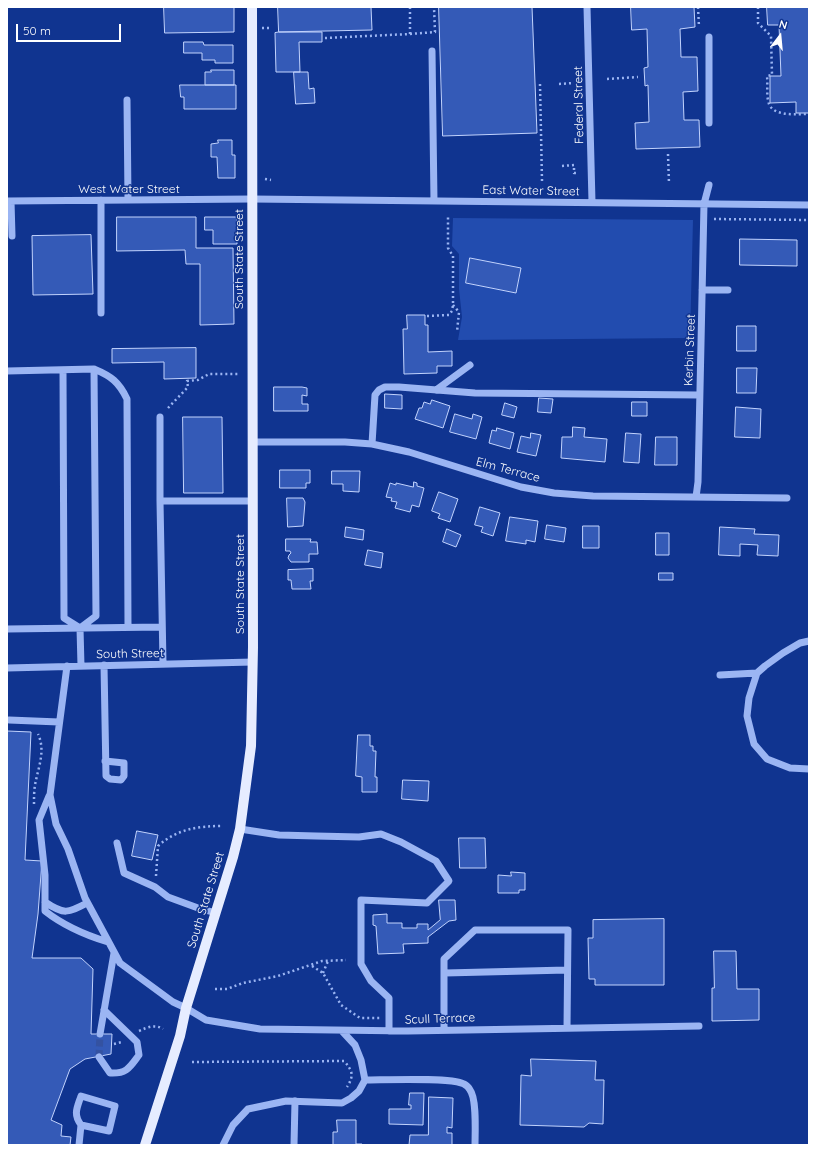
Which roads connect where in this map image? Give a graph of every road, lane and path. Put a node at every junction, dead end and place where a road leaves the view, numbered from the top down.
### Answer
1 (252, 7) edge
2 (410, 7) edge
3 (434, 7) edge
4 (587, 7) edge
5 (698, 7) edge
6 (758, 7) edge
7 (262, 28) dead end
8 (270, 28) dead end
9 (699, 28) dead end
10 (410, 34) junction
11 (709, 37) dead end
12 (325, 38) dead end
13 (432, 51) dead end
14 (638, 77) dead end
15 (607, 79) dead end
16 (574, 83) dead end
17 (540, 84) dead end
18 (559, 84) dead end
19 (127, 100) dead end
20 (809, 114) edge
21 (709, 123) dead end
22 (668, 154) dead end
23 (562, 166) dead end
24 (578, 173) dead end
25 (264, 179) dead end
26 (271, 180) dead end
27 (542, 181) dead end
28 (669, 184) dead end
29 (709, 185) dead end
30 (252, 199) junction
31 (101, 200) junction
32 (128, 200) junction
33 (9, 201) edge
34 (434, 201) junction
35 (592, 202) junction
36 (704, 204) junction
37 (809, 205) edge
38 (448, 216) dead end
39 (712, 219) dead end
40 (809, 220) edge
41 (12, 236) dead end
42 (702, 290) junction
43 (728, 290) dead end
44 (453, 305) junction
45 (101, 313) dead end
46 (428, 316) dead end
47 (457, 332) dead end
48 (470, 366) dead end
49 (94, 369) junction
50 (63, 370) junction
51 (7, 371) edge
52 (240, 374) dead end
53 (436, 390) junction
54 (699, 395) junction
55 (168, 408) dead end
56 (160, 417) dead end
57 (252, 442) junction
58 (372, 444) junction
59 (696, 497) junction
60 (786, 498) dead end
61 (160, 501) junction
62 (252, 501) junction
63 (162, 626) junction
64 (128, 627) junction
65 (80, 628) junction
66 (7, 629) edge
67 (809, 641) edge
68 (253, 662) junction
69 (163, 664) junction
70 (104, 665) junction
71 (67, 666) junction
72 (81, 666) junction
73 (7, 668) edge
74 (757, 673) junction
75 (720, 675) dead end
76 (9, 720) dead end
77 (59, 722) junction
78 (38, 734) dead end
79 (105, 761) dead end
80 (809, 769) edge
81 (50, 795) junction
82 (34, 809) dead end
83 (223, 826) dead end
84 (240, 829) junction
85 (117, 843) dead end
86 (156, 878) dead end
87 (45, 902) junction
88 (87, 903) junction
89 (216, 913) junction
90 (108, 942) junction
91 (114, 953) junction
92 (346, 960) dead end
93 (328, 961) junction
94 (312, 965) junction
95 (568, 970) junction
96 (323, 973) junction
97 (445, 973) junction
98 (216, 990) dead end
99 (186, 1008) junction
100 (104, 1010) junction
101 (389, 1019) junction
102 (699, 1026) dead end
103 (567, 1028) junction
104 (163, 1029) dead end
105 (342, 1030) junction
106 (444, 1030) junction
107 (138, 1031) dead end
108 (389, 1031) junction
109 (100, 1034) tunnel mouth
110 (125, 1041) dead end
111 (114, 1044) dead end
112 (99, 1057) tunnel mouth
113 (192, 1062) dead end
114 (365, 1080) junction
115 (344, 1092) dead end
116 (295, 1101) junction
117 (81, 1125) junction
118 (78, 1145) edge
119 (145, 1145) edge
120 (223, 1145) edge
121 (294, 1145) edge
122 (475, 1145) edge

1 - 30 main road, South State Street
2 - 10 path
3 - 10 path
4 - 35 street, Federal Street
5 - 9 path
6 - 20 path
7 - 8 path
10 - 12 path
11 - 21 street
13 - 34 street
14 - 15 path
16 - 18 path
17 - 27 path
19 - 32 street
22 - 28 path
23 - 24 path
25 - 26 path
29 - 36 street, Kerbin Street
30 - 32 street, West Water Street
30 - 34 street, East Water Street
30 - 57 main road, South State Street
31 - 32 street, West Water Street
31 - 33 street, West Water Street
31 - 45 street
33 - 41 street
34 - 35 street, East Water Street
35 - 36 street, East Water Street
36 - 37 street, East Water Street
36 - 42 street, Kerbin Street
38 - 44 path
39 - 40 path
42 - 43 street
42 - 54 street, Kerbin Street
44 - 46 path
44 - 47 path
48 - 53 street
49 - 50 street
49 - 64 street
49 - 65 street
50 - 51 street
50 - 65 street
52 - 55 path
53 - 54 street
53 - 58 street
54 - 59 street, Kerbin Street
56 - 61 street
57 - 58 street, Elm Terrace
57 - 62 main road, South State Street
58 - 59 street, Elm Terrace
59 - 60 street, Elm Terrace
61 - 62 street
61 - 63 street
62 - 68 main road, South State Street
63 - 64 street
63 - 69 street
64 - 65 street
65 - 66 street
65 - 72 street
67 - 74 street
68 - 69 street, South Street
68 - 84 main road, South State Street
69 - 70 street, South Street
70 - 72 street, South Street
70 - 79 street
71 - 72 street, South Street
71 - 73 street, South Street
71 - 77 street
74 - 75 street
74 - 80 street
76 - 77 street
77 - 81 street
78 - 82 path
81 - 87 street
81 - 88 street, Scull Terrace
83 - 86 path
84 - 89 main road, South State Street
84 - 101 street
85 - 89 street
87 - 88 street
87 - 90 street
88 - 90 street, Scull Terrace
89 - 99 main road, South State Street
90 - 91 street, Scull Terrace
91 - 99 street, Scull Terrace
91 - 100 street
92 - 93 path
93 - 94 path
93 - 96 path
94 - 96 path
94 - 98 path
95 - 97 street
95 - 97 street
95 - 103 street
96 - 101 path
97 - 106 street
99 - 105 street, Scull Terrace
99 - 119 main road, South State Street
100 - 109 street
100 - 112 street
101 - 108 street
102 - 103 street, Scull Terrace
103 - 106 street, Scull Terrace
104 - 107 path
105 - 108 street, Scull Terrace
105 - 114 street
106 - 108 street, Scull Terrace
110 - 111 path
113 - 115 path
114 - 116 street
114 - 122 street
116 - 120 street
116 - 121 street
117 - 117 street
117 - 118 street

